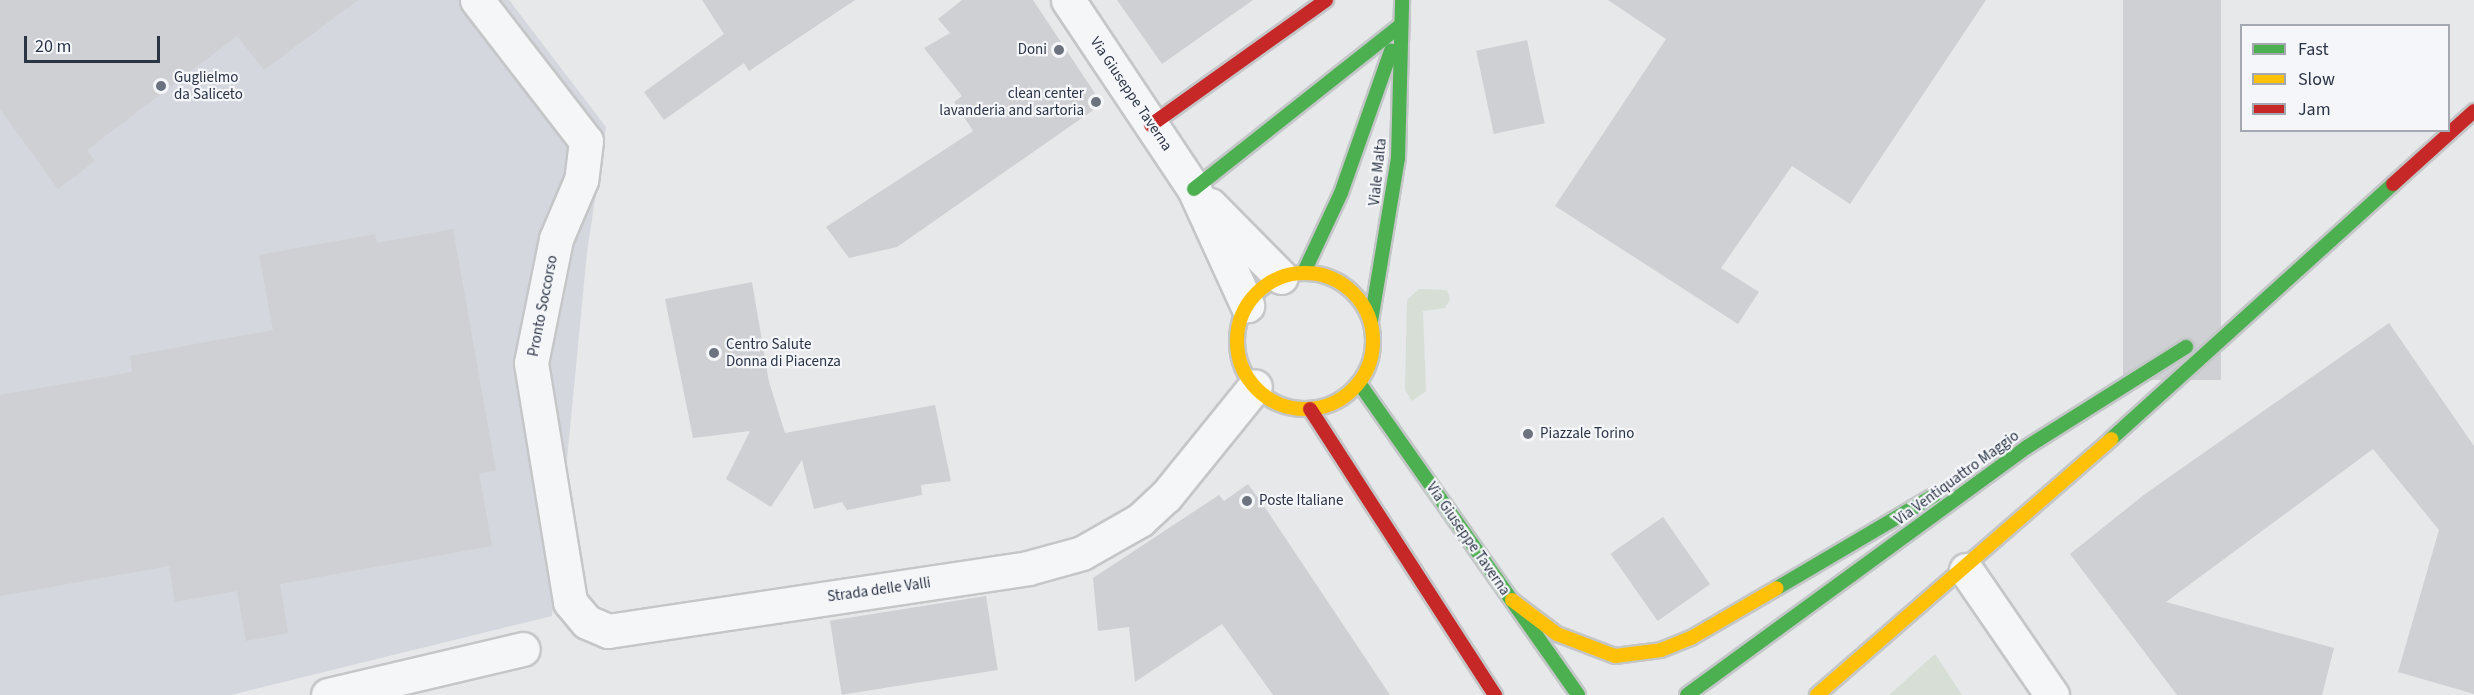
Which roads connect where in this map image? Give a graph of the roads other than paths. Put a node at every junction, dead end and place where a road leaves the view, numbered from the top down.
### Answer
1 (477, 0) edge
2 (1068, 0) edge
3 (1326, 0) edge
4 (1402, 0) edge
5 (1401, 25) junction
6 (2474, 111) edge
7 (1151, 125) junction
8 (1194, 189) junction
9 (1292, 275) junction
10 (2256, 303) junction
11 (1247, 305) junction
12 (1371, 321) junction
13 (1359, 383) junction
14 (1255, 386) junction
15 (1310, 409) junction
16 (2027, 447) junction
17 (1966, 570) junction
18 (1512, 600) junction
19 (608, 631) joint
20 (523, 649) dead end
21 (328, 695) edge
22 (1495, 695) edge
23 (1578, 695) edge
24 (1687, 695) edge
25 (1817, 695) edge
26 (2052, 695) edge

1 - 19 street, Pronto Soccorso
2 - 7 street, Via Giuseppe Taverna
3 - 7 street
4 - 5 street, Viale Malta
5 - 8 street
5 - 9 street, Viale Malta
5 - 12 street, Viale Malta
6 - 10 street, Via Ventiquattro Maggio
7 - 8 street, Via Giuseppe Taverna
8 - 9 street, Via Giuseppe Taverna
8 - 11 street, Via Giuseppe Taverna
9 - 11 street
9 - 12 street
10 - 16 street, Via Ventiquattro Maggio
10 - 17 street, Via Ventiquattro Maggio
11 - 14 street
12 - 13 street
13 - 15 street
13 - 18 street, Via Giuseppe Taverna
14 - 15 street
14 - 19 street, Strada delle Valli
15 - 22 street
16 - 18 street
16 - 24 street, Via Ventiquattro Maggio
17 - 25 street, Via Ventiquattro Maggio
17 - 26 street
18 - 23 street, Via Giuseppe Taverna
20 - 21 street

